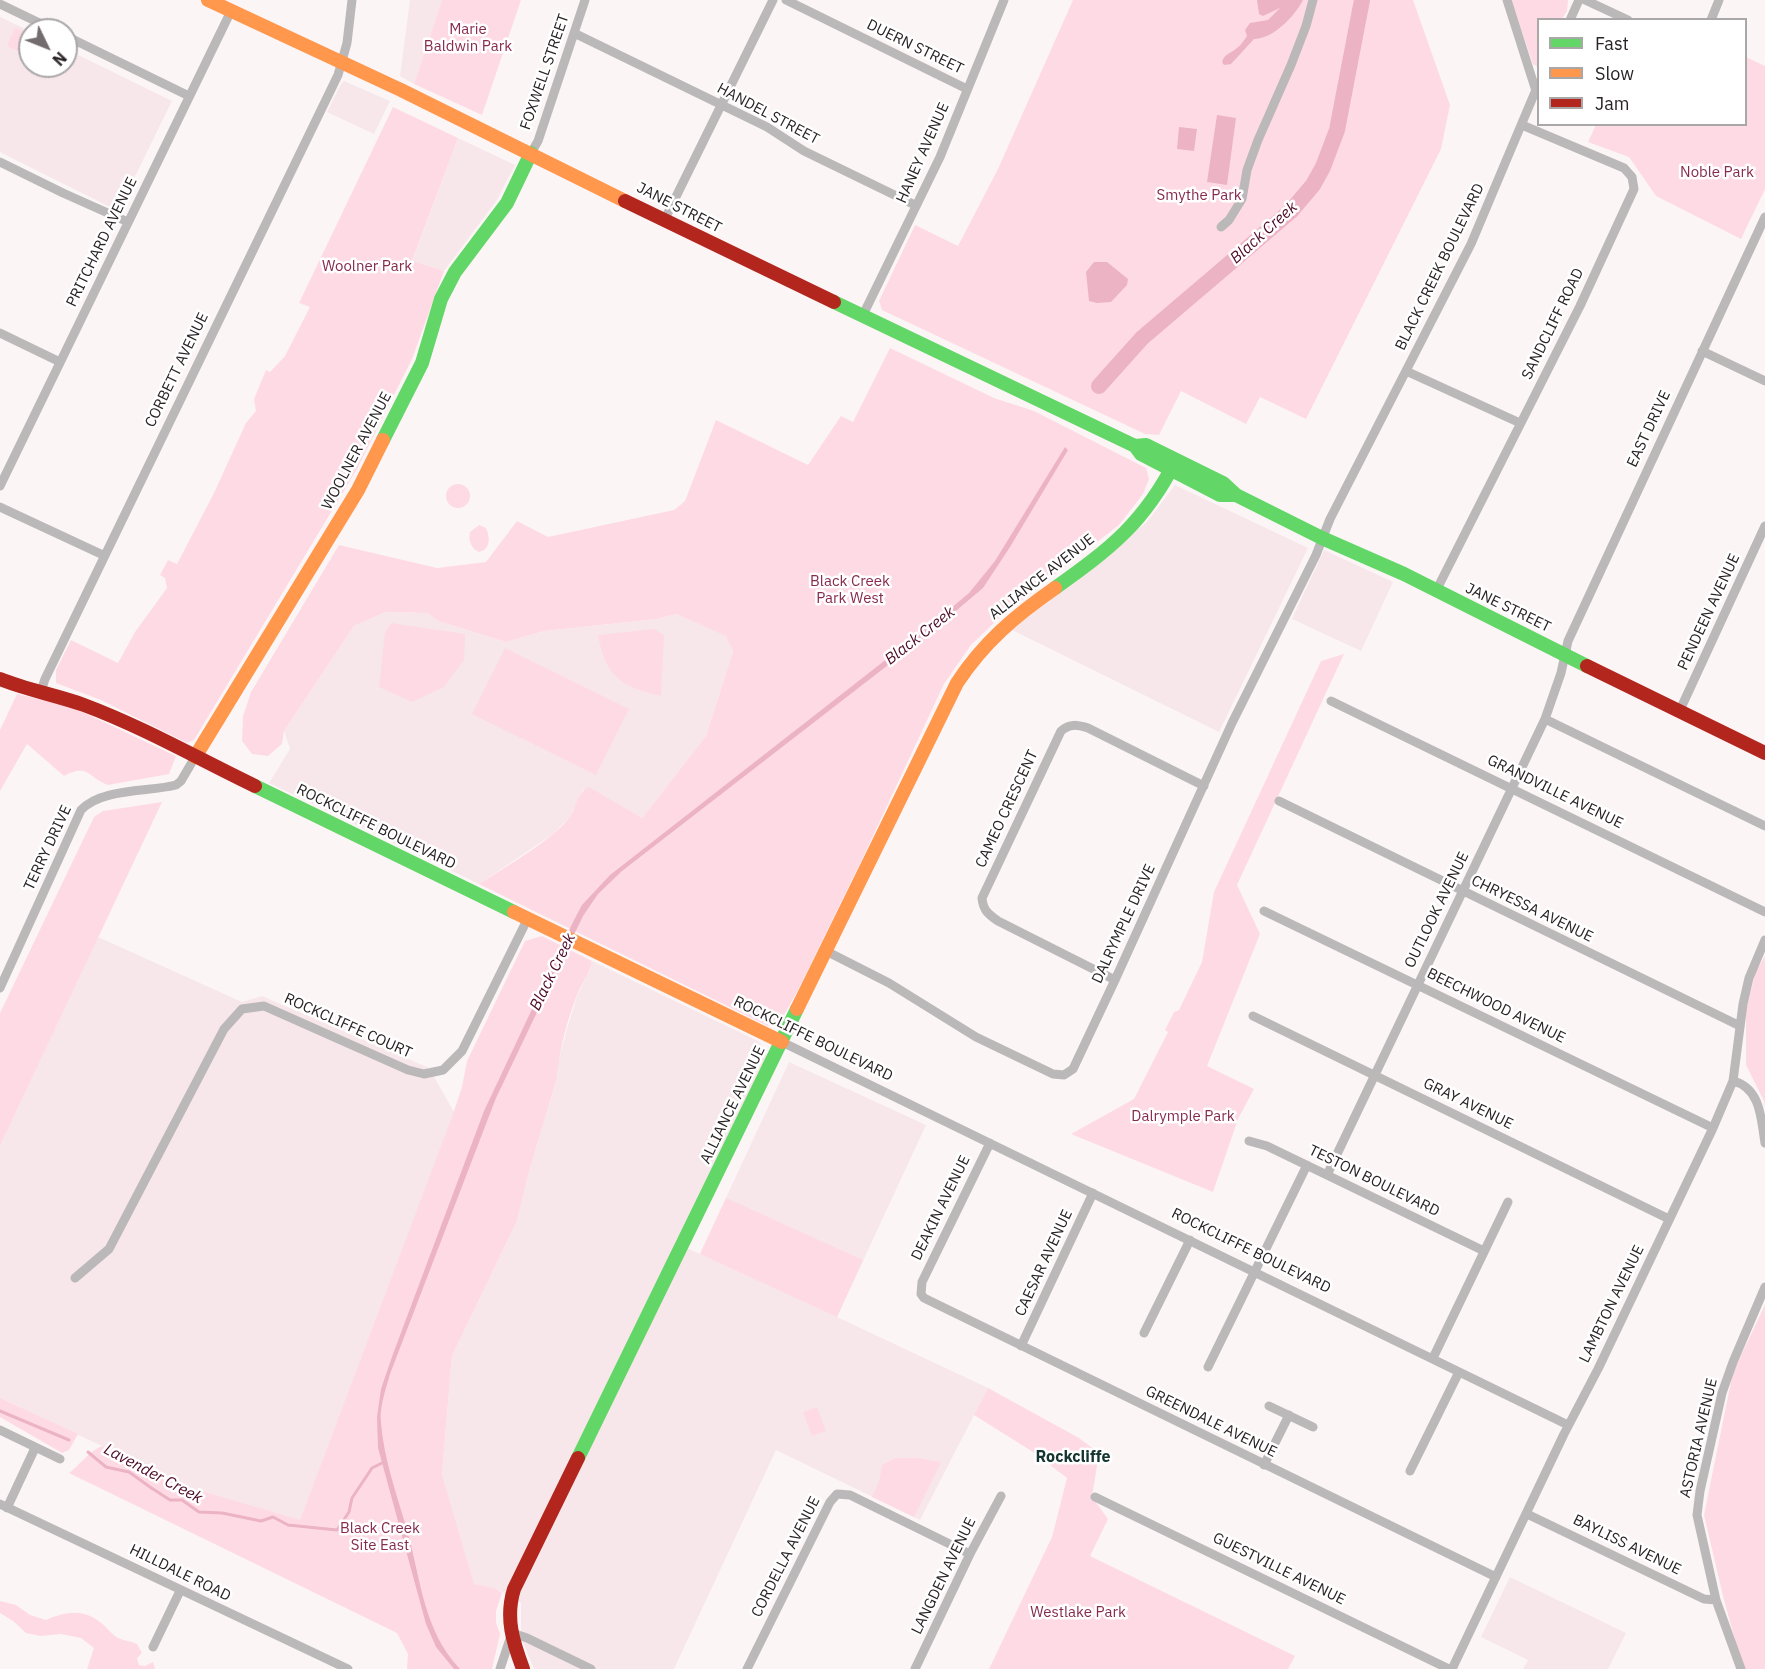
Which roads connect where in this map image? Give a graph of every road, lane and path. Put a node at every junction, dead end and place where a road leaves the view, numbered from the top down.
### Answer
1 (210, 0) edge
2 (352, 0) edge
3 (585, 0) edge
4 (773, 0) edge
5 (786, 0) edge
6 (1004, 0) edge
7 (1313, 0) edge
8 (1507, 0) edge
9 (1579, 0) edge
10 (1585, 0) edge
11 (1719, 0) edge
12 (0, 4) edge
13 (231, 11) junction
14 (29, 18) edge
15 (1571, 18) edge
16 (1624, 18) edge
17 (1712, 18) edge
18 (574, 33) junction
19 (78, 42) edge
20 (341, 63) junction
21 (1537, 88) edge
22 (967, 89) junction
23 (189, 96) junction
24 (721, 106) junction
25 (1522, 124) junction
26 (531, 153) junction
27 (0, 162) edge
28 (915, 205) junction
29 (1765, 217) edge
30 (665, 219) junction
31 (128, 222) junction
32 (1221, 227) dead end
33 (863, 315) junction
34 (0, 333) edge
35 (1702, 351) junction
36 (60, 362) junction
37 (1406, 371) junction
38 (1765, 381) edge
39 (1520, 423) junction
40 (1174, 465) junction
41 (0, 486) edge
42 (0, 507) edge
43 (1765, 526) edge
44 (1322, 538) junction
45 (103, 555) junction
46 (1436, 591) junction
47 (1565, 655) junction
48 (0, 679) edge
49 (41, 692) junction
50 (1331, 701) dead end
51 (1680, 710) junction
52 (1545, 719) junction
53 (1765, 753) edge
54 (195, 758) junction
55 (1204, 786) junction
56 (1513, 788) junction
57 (1279, 801) dead end
58 (1765, 826) edge
59 (1463, 892) junction
60 (1264, 911) dead end
61 (1765, 912) edge
62 (528, 918) junction
63 (1765, 940) edge
64 (826, 951) junction
65 (1115, 980) junction
66 (1418, 984) junction
67 (0, 988) edge
68 (1253, 1016) dead end
69 (1740, 1026) junction
70 (782, 1042) junction
71 (1376, 1076) junction
72 (1733, 1081) junction
73 (1713, 1128) junction
74 (1249, 1141) dead end
75 (990, 1143) junction
76 (1765, 1143) edge
77 (1308, 1165) junction
78 (1327, 1175) junction
79 (1093, 1193) junction
80 (1508, 1202) dead end
81 (1669, 1220) junction
82 (1190, 1240) junction
83 (1484, 1251) junction
84 (1255, 1272) junction
85 (75, 1278) dead end
86 (921, 1287) joint
87 (1765, 1287) edge
88 (1144, 1333) dead end
89 (1021, 1346) junction
90 (1433, 1358) junction
91 (1208, 1367) dead end
92 (1459, 1371) junction
93 (1269, 1406) dead end
94 (1289, 1415) junction
95 (1568, 1425) junction
96 (1313, 1427) dead end
97 (0, 1430) edge
98 (35, 1448) junction
99 (60, 1459) dead end
100 (1264, 1465) junction
101 (1410, 1471) dead end
102 (1001, 1496) dead end
103 (1095, 1497) dead end
104 (4, 1506) edge
105 (1527, 1514) junction
106 (970, 1554) junction
107 (1496, 1577) junction
108 (180, 1590) junction
109 (1716, 1600) junction
110 (512, 1633) junction
111 (153, 1647) dead end
112 (348, 1669) edge
113 (500, 1669) edge
114 (523, 1669) edge
115 (591, 1669) edge
116 (747, 1669) edge
117 (915, 1669) edge
118 (1451, 1669) edge
119 (1741, 1669) edge

1 - 13 street, JANE STREET
2 - 20 street, CORBETT AVENUE
3 - 18 street, FOXWELL STREET
4 - 24 street
5 - 22 street, DUERN STREET
6 - 22 street, HANEY AVENUE
7 - 32 street
8 - 21 street, BLACK CREEK BOULEVARD
9 - 15 street
10 - 16 street
11 - 17 street
12 - 14 street
13 - 20 street, JANE STREET
13 - 23 street, PRITCHARD AVENUE
18 - 24 street, HANDEL STREET
18 - 26 street, FOXWELL STREET
19 - 23 street
20 - 26 street, JANE STREET
20 - 45 street, CORBETT AVENUE
21 - 25 street, BLACK CREEK BOULEVARD
22 - 28 street, HANEY AVENUE
23 - 31 street, PRITCHARD AVENUE
24 - 28 street, HANDEL STREET
24 - 30 street
25 - 37 street, BLACK CREEK BOULEVARD
25 - 39 street, SANDCLIFF ROAD
26 - 30 street, JANE STREET
26 - 54 street, WOOLNER AVENUE
27 - 31 street
28 - 33 street, HANEY AVENUE
29 - 35 street, EAST DRIVE
30 - 33 street, JANE STREET
31 - 36 street, PRITCHARD AVENUE
33 - 40 street, JANE STREET
34 - 36 street
35 - 38 street
35 - 47 street, EAST DRIVE
36 - 41 street, PRITCHARD AVENUE
37 - 39 street
37 - 44 street, BLACK CREEK BOULEVARD
39 - 46 street, SANDCLIFF ROAD
40 - 44 street, JANE STREET
40 - 64 street, ALLIANCE AVENUE
42 - 45 street
43 - 51 street, PENDEEN AVENUE
44 - 46 street, JANE STREET
44 - 55 street, DALRYMPLE DRIVE
45 - 49 street, CORBETT AVENUE
46 - 47 street, JANE STREET
47 - 51 street, JANE STREET
47 - 52 street, OUTLOOK AVENUE
48 - 49 street, ROCKCLIFFE BOULEVARD
49 - 54 street, ROCKCLIFFE BOULEVARD
50 - 56 street, GRANDVILLE AVENUE
51 - 53 street, JANE STREET
52 - 56 street, OUTLOOK AVENUE
52 - 58 street
54 - 62 street, ROCKCLIFFE BOULEVARD
54 - 67 street, TERRY DRIVE
55 - 65 street, DALRYMPLE DRIVE
55 - 65 street, CAMEO CRESCENT
56 - 59 street, OUTLOOK AVENUE
56 - 61 street, GRANDVILLE AVENUE
57 - 59 street, CHRYESSA AVENUE
59 - 66 street, OUTLOOK AVENUE
59 - 69 street, CHRYESSA AVENUE
60 - 66 street, BEECHWOOD AVENUE
62 - 70 street, ROCKCLIFFE BOULEVARD
62 - 85 street, ROCKCLIFFE COURT
63 - 69 street, LAMBTON AVENUE
64 - 65 street, DALRYMPLE DRIVE
64 - 70 street, ALLIANCE AVENUE
66 - 71 street, OUTLOOK AVENUE
66 - 73 street, BEECHWOOD AVENUE
68 - 71 street, GRAY AVENUE
69 - 72 street, LAMBTON AVENUE
70 - 75 street, ROCKCLIFFE BOULEVARD
70 - 110 street, ALLIANCE AVENUE
71 - 78 street, OUTLOOK AVENUE
71 - 81 street, GRAY AVENUE
72 - 73 street, LAMBTON AVENUE
72 - 76 street
73 - 81 street, LAMBTON AVENUE
74 - 77 street, TESTON BOULEVARD
75 - 79 street, ROCKCLIFFE BOULEVARD
75 - 86 street, DEAKIN AVENUE
77 - 78 street, TESTON BOULEVARD
77 - 84 street
78 - 83 street, TESTON BOULEVARD
79 - 82 street, ROCKCLIFFE BOULEVARD
79 - 89 street, CAESAR AVENUE
80 - 83 street
81 - 95 street, LAMBTON AVENUE
82 - 84 street, ROCKCLIFFE BOULEVARD
82 - 88 street
83 - 90 street
84 - 90 street, ROCKCLIFFE BOULEVARD
84 - 91 street
86 - 89 street, GREENDALE AVENUE
87 - 109 street, ASTORIA AVENUE
89 - 100 street, GREENDALE AVENUE
90 - 92 street, ROCKCLIFFE BOULEVARD
92 - 95 street, ROCKCLIFFE BOULEVARD
92 - 101 street
93 - 94 street
94 - 96 street
94 - 100 street
95 - 105 street, LAMBTON AVENUE
97 - 98 street
98 - 99 street
98 - 104 street
100 - 107 street, GREENDALE AVENUE
102 - 106 street, LANGDEN AVENUE
103 - 118 street, GUESTVILLE AVENUE
104 - 108 street, HILLDALE ROAD
105 - 107 street, LAMBTON AVENUE
105 - 109 street, BAYLISS AVENUE
106 - 116 street, CORDELLA AVENUE
106 - 117 street, LANGDEN AVENUE
107 - 118 street, LAMBTON AVENUE
108 - 111 street
108 - 112 street, HILLDALE ROAD
109 - 119 street, ASTORIA AVENUE
110 - 113 street, ALLIANCE AVENUE
110 - 114 street
110 - 115 street

